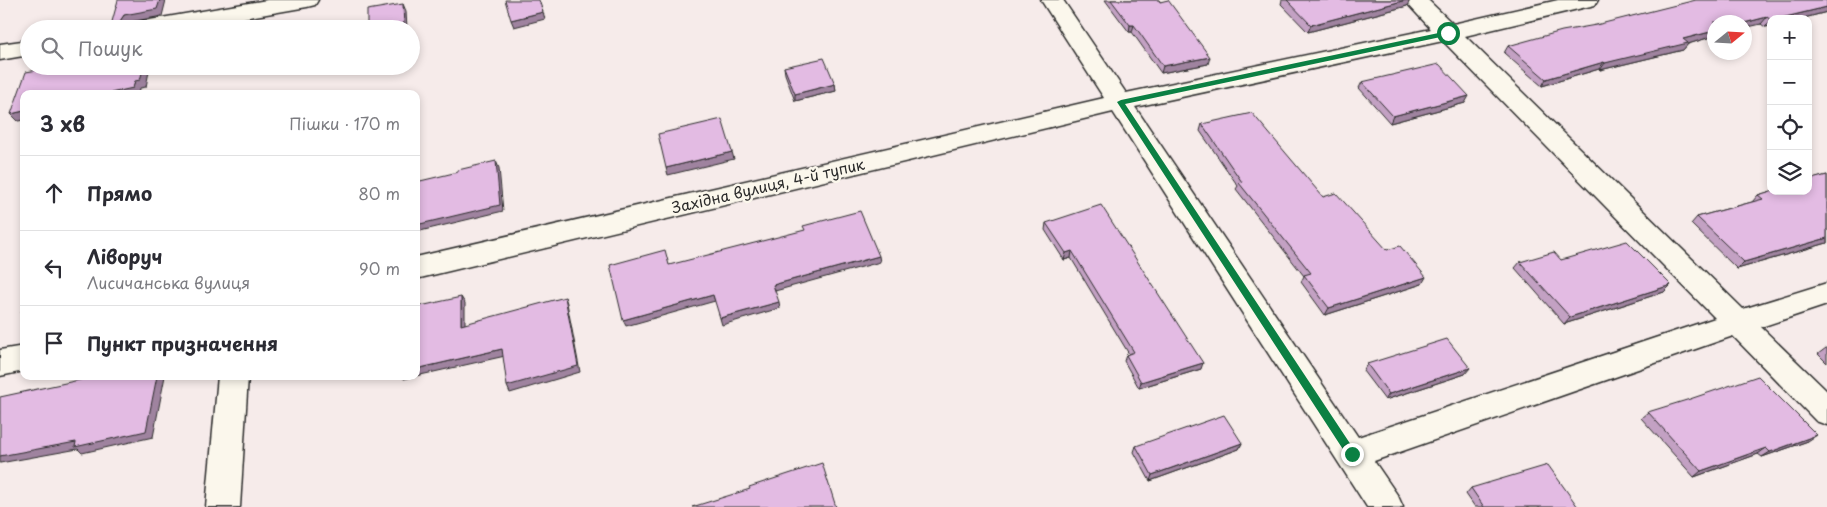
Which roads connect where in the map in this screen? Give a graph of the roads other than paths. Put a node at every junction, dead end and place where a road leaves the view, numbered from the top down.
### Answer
1 (307, 0) edge
2 (1052, 0) edge
3 (1415, 0) edge
4 (1587, 0) edge
5 (190, 20) edge
6 (1448, 33) junction
7 (20, 49) edge
8 (0, 52) edge
9 (1121, 102) junction
10 (420, 267) edge
11 (1827, 294) edge
12 (1736, 323) junction
13 (20, 359) edge
14 (0, 363) edge
15 (233, 380) edge
16 (1827, 412) edge
17 (1352, 454) junction
18 (223, 507) edge
19 (1386, 507) edge

1 - 5 street
2 - 9 street
3 - 6 street
4 - 6 street, Західна вулиця, 4-й тупик
6 - 9 street, Західна вулиця, 4-й тупик
6 - 12 street
7 - 8 street
9 - 10 street, Західна вулиця, 4-й тупик
9 - 17 street
11 - 12 street
12 - 16 street
12 - 17 street
13 - 14 street
15 - 18 street
17 - 19 street

